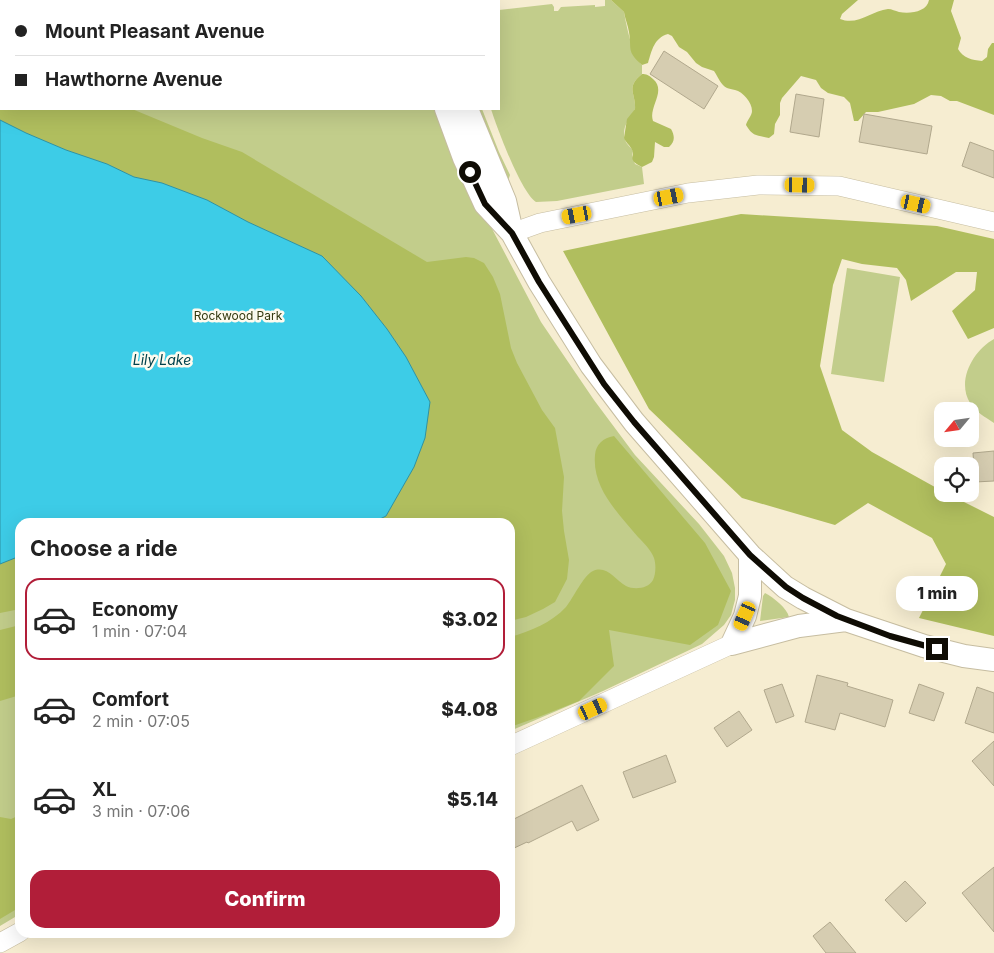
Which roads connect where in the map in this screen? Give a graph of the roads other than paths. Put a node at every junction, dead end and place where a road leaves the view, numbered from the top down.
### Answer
1 (446, 110) edge
2 (468, 110) edge
3 (994, 222) edge
4 (512, 233) junction
5 (750, 555) junction
6 (846, 620) junction
7 (732, 644) junction
8 (994, 660) edge
9 (515, 744) edge
10 (15, 935) edge
11 (0, 943) edge

1 - 4 street
2 - 4 street
3 - 4 street
4 - 5 street
5 - 6 street
5 - 7 street
6 - 7 street
6 - 8 street
7 - 9 street
10 - 11 street

